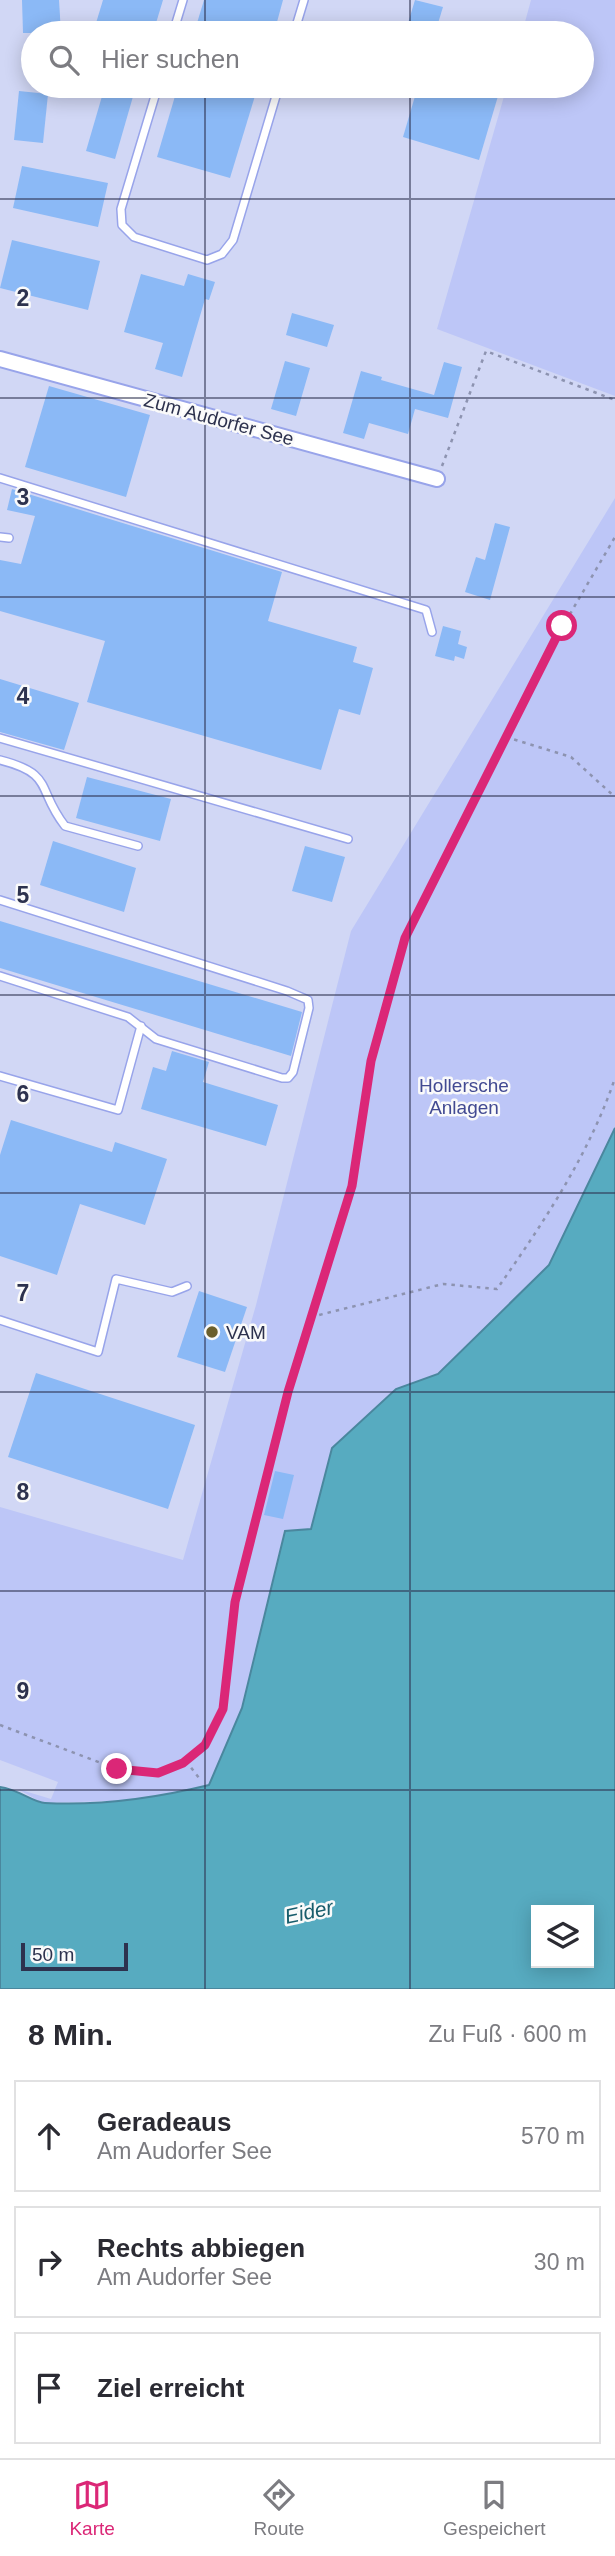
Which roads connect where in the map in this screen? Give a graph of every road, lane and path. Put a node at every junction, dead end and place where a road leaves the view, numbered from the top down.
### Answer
1 (183, 0) edge
2 (304, 0) edge
3 (177, 21) edge
4 (298, 21) edge
5 (154, 98) edge
6 (275, 98) edge
7 (0, 359) edge
8 (615, 400) edge
9 (0, 478) edge
10 (437, 479) joint
11 (615, 537) edge
12 (432, 632) dead end
13 (506, 737) junction
14 (0, 738) edge
15 (0, 760) edge
16 (615, 797) edge
17 (348, 839) dead end
18 (138, 846) dead end
19 (0, 900) edge
20 (0, 976) edge
21 (141, 1026) junction
22 (0, 1076) edge
23 (615, 1078) edge
24 (187, 1286) dead end
25 (311, 1317) junction
26 (0, 1320) edge
27 (0, 1725) edge
28 (186, 1761) junction
29 (199, 1778) dead end

1 - 3 lane
2 - 4 lane
5 - 6 lane
7 - 10 street, Zum Audorfer See
8 - 10 path
9 - 12 lane
11 - 13 path
13 - 16 path
13 - 25 path
14 - 17 lane
15 - 18 lane
19 - 21 lane
20 - 21 lane
21 - 22 lane
23 - 25 path
24 - 26 lane
25 - 28 path
27 - 28 path
28 - 29 path

